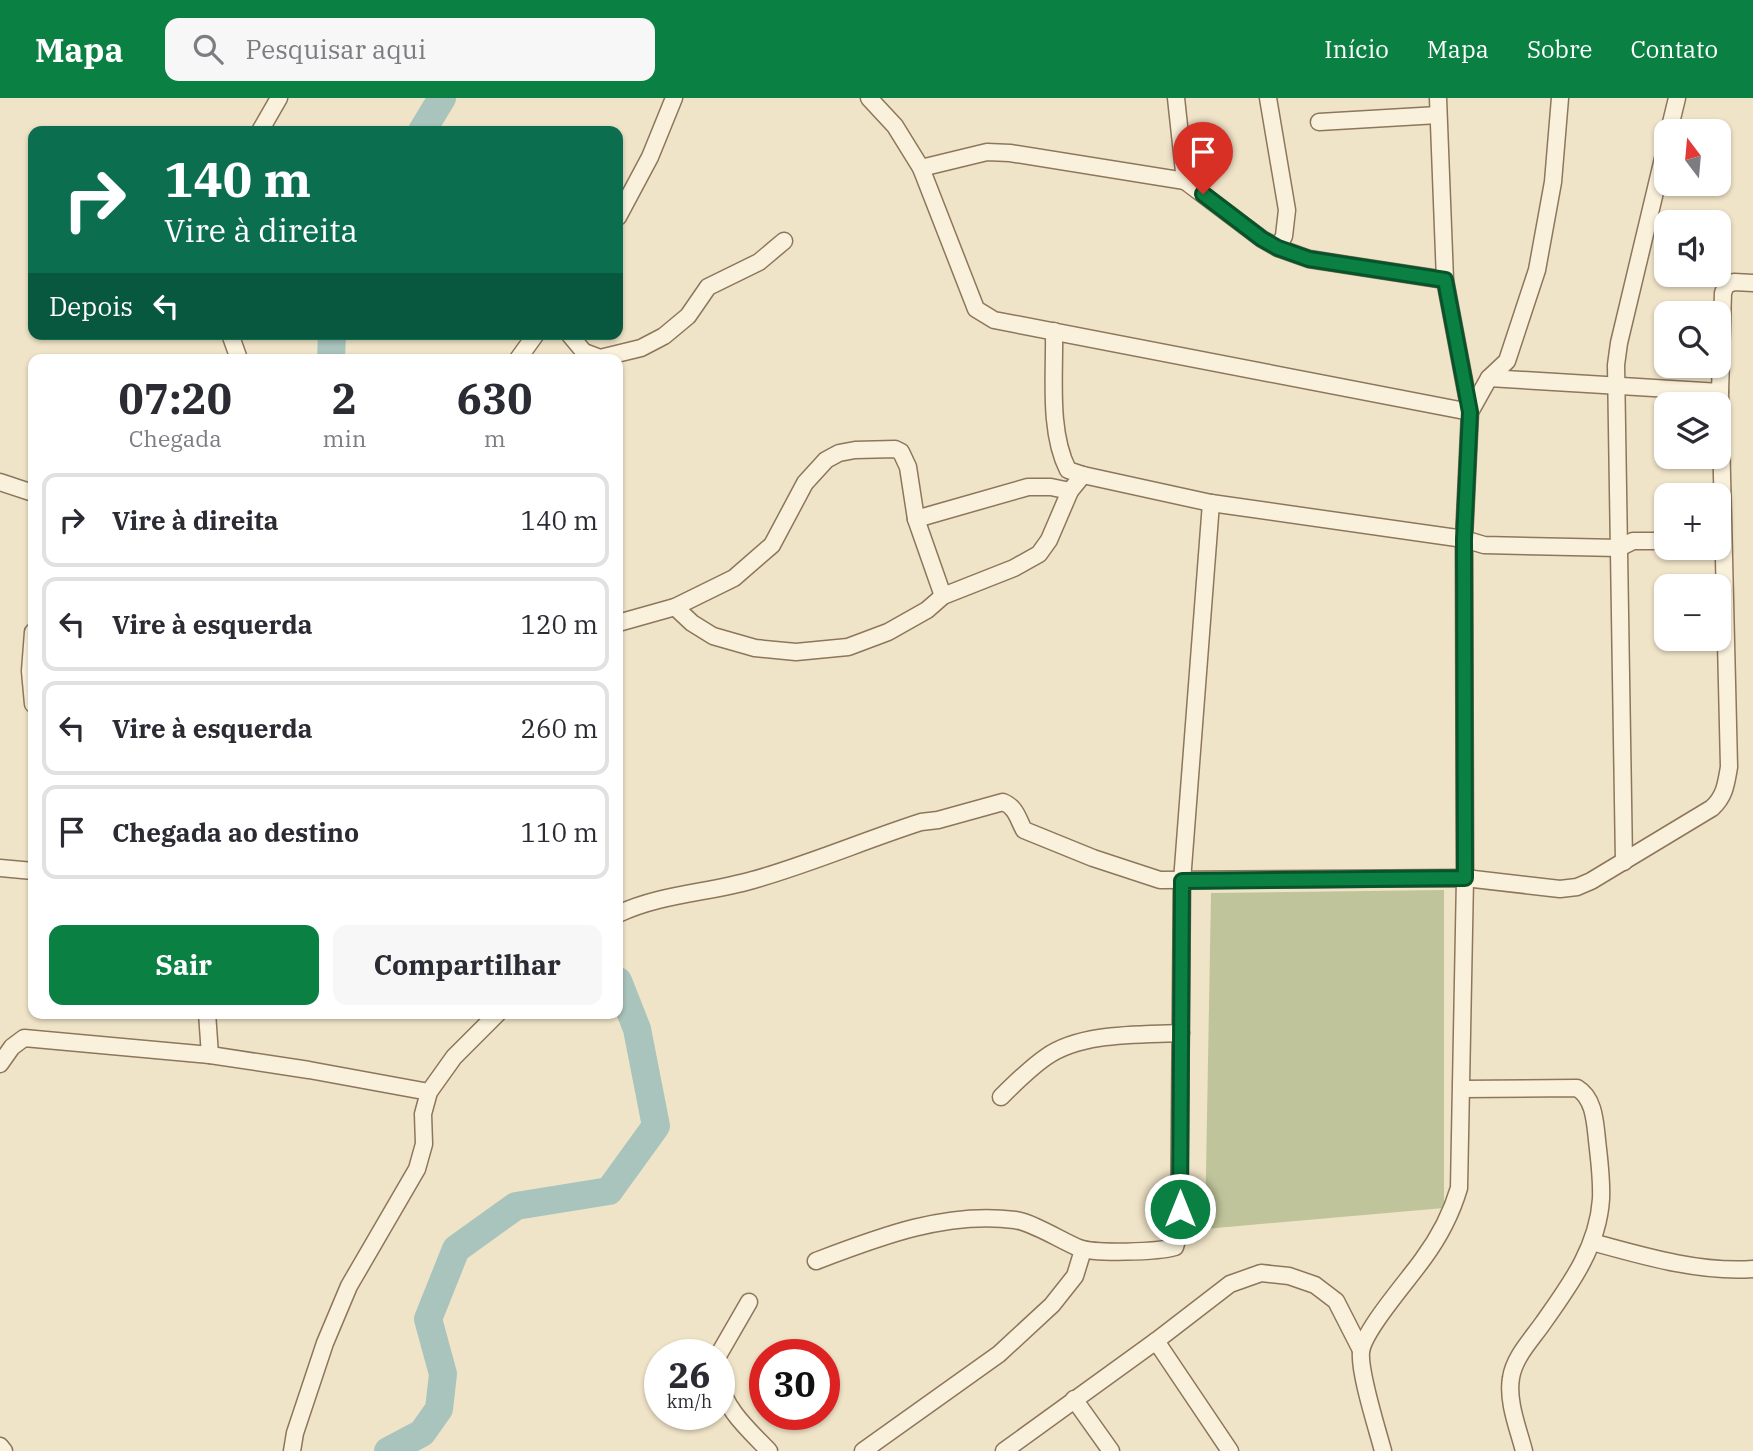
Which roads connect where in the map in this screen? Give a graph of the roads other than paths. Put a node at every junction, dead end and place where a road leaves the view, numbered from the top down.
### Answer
1 (279, 98) edge
2 (674, 98) edge
3 (869, 98) edge
4 (1176, 98) edge
5 (1268, 98) edge
6 (1438, 98) edge
7 (1560, 98) edge
8 (1677, 98) edge
9 (1438, 115) junction
10 (1673, 119) edge
11 (1319, 122) dead end
12 (263, 126) edge
13 (921, 168) junction
14 (1185, 181) junction
15 (1654, 196) edge
16 (623, 208) edge
17 (784, 241) dead end
18 (1278, 248) junction
19 (1445, 280) junction
20 (1753, 283) edge
21 (1054, 331) junction
22 (574, 340) edge
23 (589, 354) edge
24 (616, 354) edge
25 (1489, 378) junction
26 (1616, 386) junction
27 (1720, 392) joint
28 (1470, 412) junction
29 (1083, 475) junction
30 (0, 482) edge
31 (28, 491) edge
32 (1070, 491) junction
33 (1211, 503) junction
34 (916, 519) junction
35 (1464, 539) junction
36 (1654, 541) edge
37 (1619, 548) junction
38 (1722, 560) edge
39 (943, 596) junction
40 (675, 607) junction
41 (623, 622) edge
42 (1625, 862) junction
43 (0, 868) edge
44 (28, 871) edge
45 (1465, 878) junction
46 (1182, 881) junction
47 (623, 912) edge
48 (207, 1019) edge
49 (492, 1019) edge
50 (1181, 1033) junction
51 (210, 1055) junction
52 (0, 1064) edge
53 (1462, 1089) junction
54 (429, 1092) junction
55 (1001, 1097) dead end
56 (1592, 1242) junction
57 (1083, 1250) junction
58 (816, 1262) dead end
59 (1753, 1269) edge
60 (749, 1302) dead end
61 (728, 1339) edge
62 (1156, 1341) junction
63 (1361, 1350) junction
64 (1074, 1398) junction
65 (735, 1414) edge
66 (0, 1446) edge
67 (4, 1451) edge
68 (292, 1451) edge
69 (769, 1451) edge
70 (863, 1451) edge
71 (1004, 1451) edge
72 (1111, 1451) edge
73 (1230, 1451) edge
74 (1383, 1451) edge
75 (1524, 1451) edge

1 - 12 street
2 - 16 street
3 - 13 street
4 - 14 street
5 - 18 street
6 - 9 street
7 - 25 street
8 - 10 street
9 - 11 street
9 - 19 street
13 - 14 street
13 - 21 street
14 - 18 street
15 - 26 street
17 - 24 street
18 - 19 street
19 - 28 street
20 - 27 street
21 - 28 street
21 - 29 street
22 - 23 street
25 - 26 street
25 - 28 street
26 - 27 street
26 - 37 street
28 - 35 street
29 - 32 street
29 - 33 street
30 - 31 street
32 - 34 street
32 - 39 street
33 - 35 street
33 - 46 street
34 - 39 street
34 - 40 street
35 - 37 street
35 - 45 street
36 - 37 street
37 - 42 street
38 - 42 street
39 - 40 street
40 - 41 street
42 - 45 street
43 - 44 street
45 - 46 street
45 - 53 street
46 - 47 street
46 - 50 street
48 - 51 street
49 - 54 street
50 - 55 street
50 - 57 street
51 - 52 street
51 - 54 street
53 - 56 street
53 - 63 street
54 - 68 street
56 - 59 street
56 - 75 street
57 - 58 street
57 - 70 street
60 - 61 street
62 - 63 street
62 - 64 street
62 - 73 street
63 - 74 street
64 - 71 street
64 - 72 street
65 - 69 street
66 - 67 street

